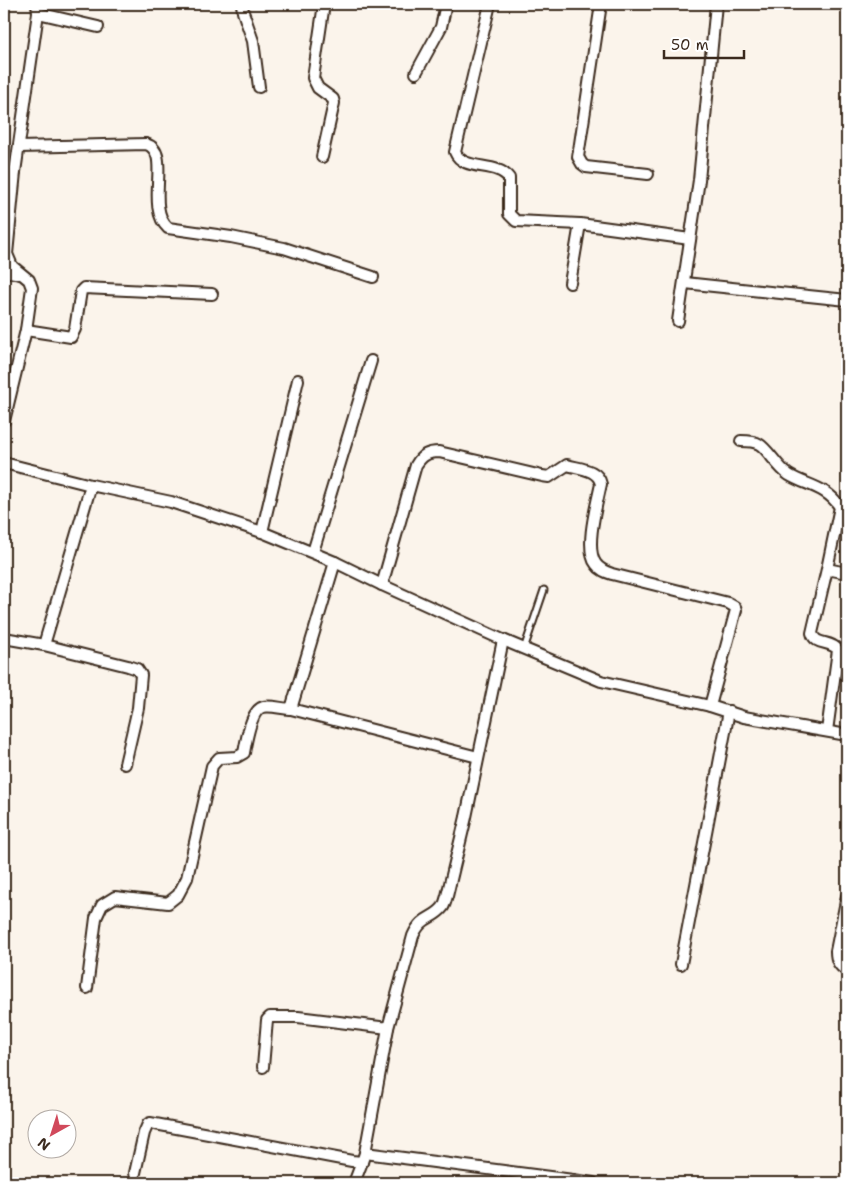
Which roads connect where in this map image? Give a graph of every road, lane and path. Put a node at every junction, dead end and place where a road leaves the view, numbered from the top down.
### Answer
1 (242, 4) edge
2 (324, 4) edge
3 (446, 4) edge
4 (490, 4) edge
5 (601, 4) edge
6 (716, 4) edge
7 (37, 8) edge
8 (98, 27) dead end
9 (416, 73) dead end
10 (259, 87) dead end
11 (19, 147) junction
12 (322, 157) dead end
13 (4, 171) edge
14 (15, 172) junction
15 (648, 174) dead end
16 (580, 224) junction
17 (690, 239) junction
18 (4, 271) edge
19 (22, 274) junction
20 (373, 277) dead end
21 (685, 282) junction
22 (570, 283) dead end
23 (212, 294) dead end
24 (847, 300) edge
25 (678, 321) dead end
26 (26, 330) junction
27 (371, 361) dead end
28 (298, 380) dead end
29 (4, 421) edge
30 (740, 441) dead end
31 (4, 463) edge
32 (91, 485) junction
33 (262, 532) junction
34 (313, 552) junction
35 (335, 562) junction
36 (827, 569) junction
37 (847, 573) edge
38 (382, 585) junction
39 (544, 590) dead end
40 (4, 638) edge
41 (503, 640) junction
42 (44, 645) junction
43 (524, 649) junction
44 (710, 706) junction
45 (291, 710) junction
46 (729, 711) junction
47 (827, 731) junction
48 (847, 735) edge
49 (478, 757) junction
50 (125, 764) dead end
51 (847, 896) edge
52 (681, 964) dead end
53 (847, 971) edge
54 (87, 988) dead end
55 (388, 1028) junction
56 (263, 1067) dead end
57 (363, 1157) junction
58 (135, 1173) dead end
59 (572, 1182) edge
60 (354, 1183) edge
61 (593, 1183) edge

1 - 10 street
2 - 12 street
3 - 9 street
4 - 16 street
5 - 15 street
6 - 17 street
7 - 8 street
7 - 11 street
11 - 14 street
11 - 20 street
13 - 14 street
14 - 19 street
16 - 17 street
16 - 22 street
17 - 21 street
18 - 19 street
19 - 26 street
21 - 24 street
21 - 25 street
23 - 26 street
26 - 29 street
27 - 34 street
28 - 33 street
30 - 36 street
31 - 32 street
32 - 33 street
32 - 42 street
33 - 34 street
34 - 35 street
35 - 38 street
35 - 45 street
36 - 37 street
36 - 47 street
38 - 41 street
38 - 44 street
39 - 43 lane
40 - 42 street
41 - 43 street
41 - 49 street
42 - 50 street
43 - 44 street
44 - 46 street
45 - 49 street
45 - 54 street
46 - 47 street
46 - 52 street
47 - 48 street
49 - 55 street
51 - 53 street
55 - 56 street
55 - 57 street
57 - 58 street
57 - 59 street
57 - 60 street
59 - 61 street

